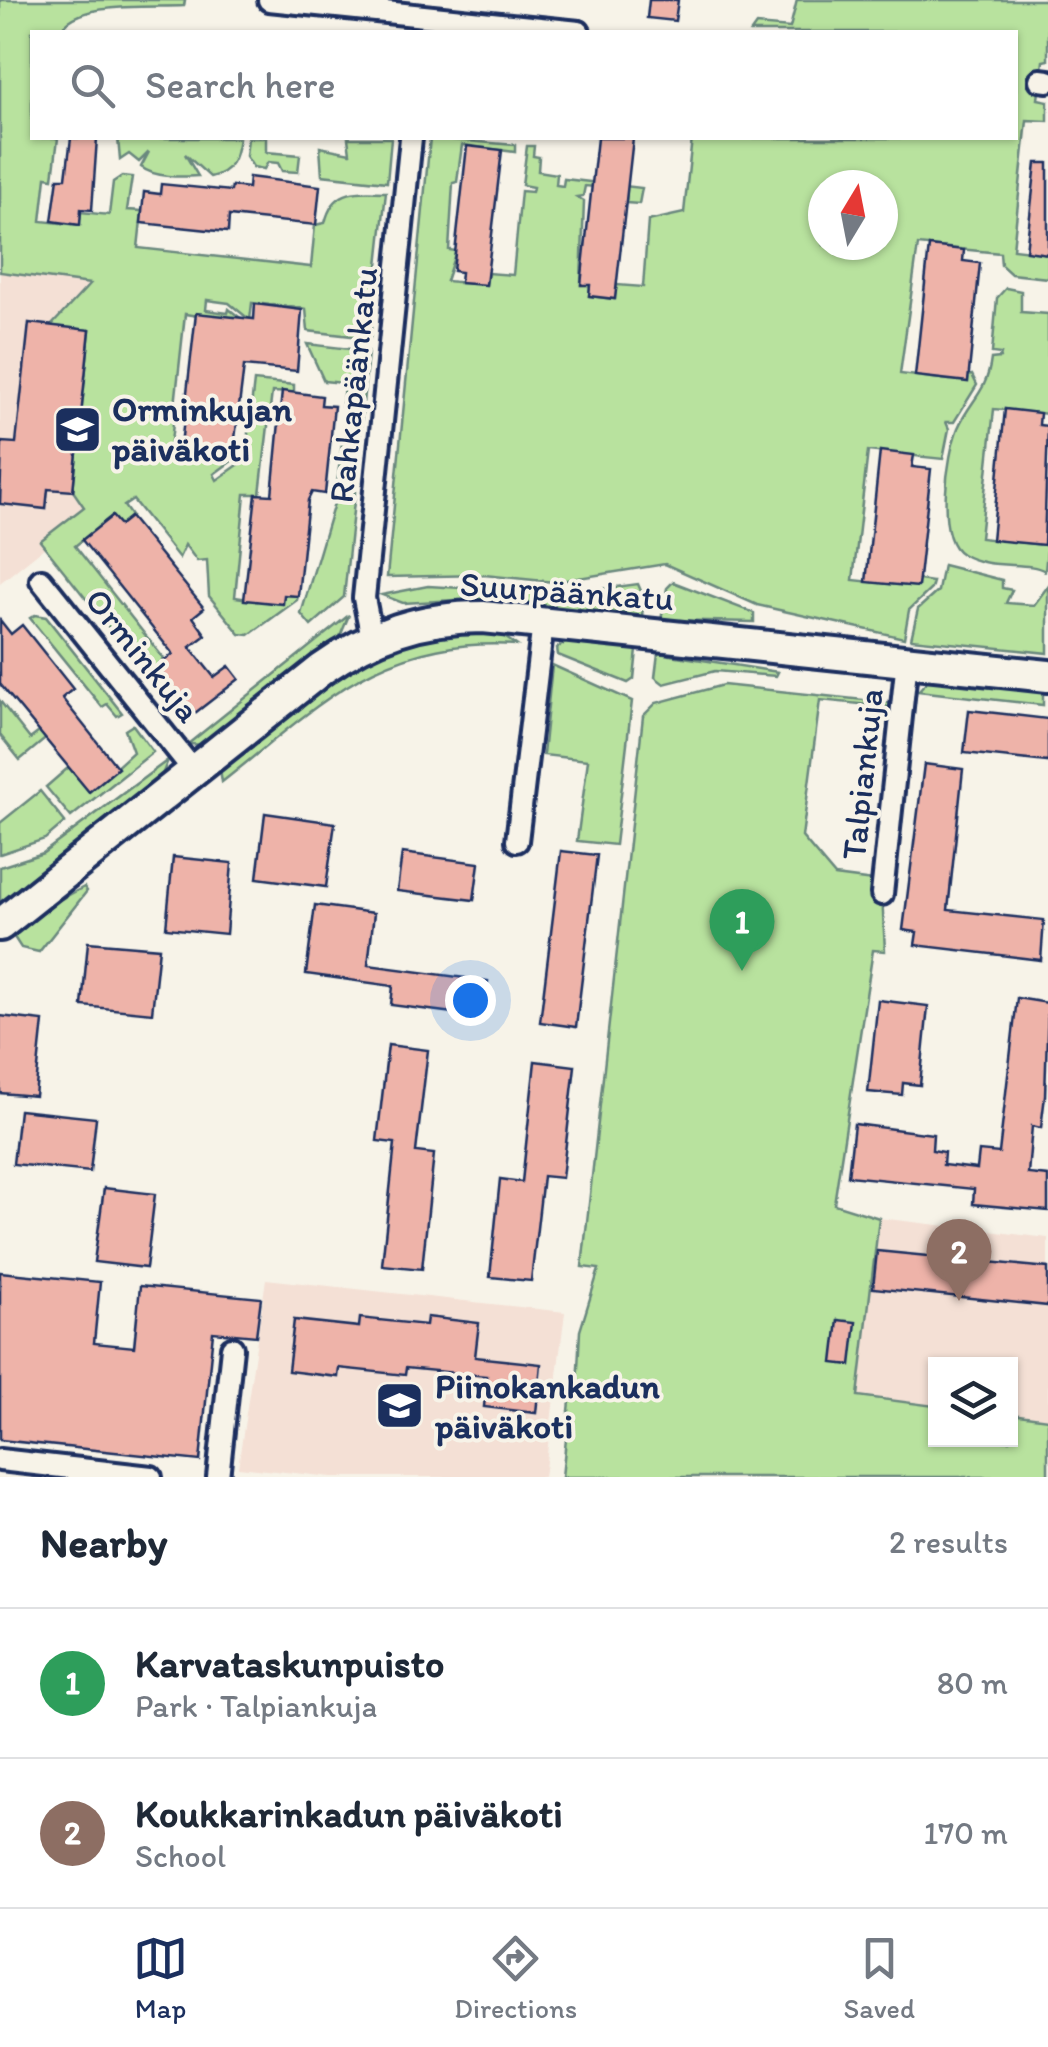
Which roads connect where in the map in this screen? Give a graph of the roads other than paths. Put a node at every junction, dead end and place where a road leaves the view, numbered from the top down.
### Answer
1 (268, 0) edge
2 (422, 24) edge
3 (540, 30) edge
4 (411, 140) edge
5 (41, 580) dead end
6 (543, 623) junction
7 (372, 638) junction
8 (907, 660) junction
9 (1048, 676) edge
10 (194, 771) junction
11 (517, 841) dead end
12 (882, 894) dead end
13 (0, 925) edge
14 (232, 1348) dead end
15 (0, 1460) edge
16 (151, 1477) edge
17 (218, 1477) edge

1 - 2 street
2 - 3 street
4 - 7 street, Rahkapäänkatu
5 - 10 street, Orminkuja
6 - 7 street, Suurpäänkatu
6 - 8 street, Suurpäänkatu
6 - 11 street
7 - 10 street, Suurpäänkatu
8 - 9 street, Suurpäänkatu
8 - 12 street, Talpiankuja
10 - 13 street, Suurpäänkatu
14 - 17 street
15 - 16 street

